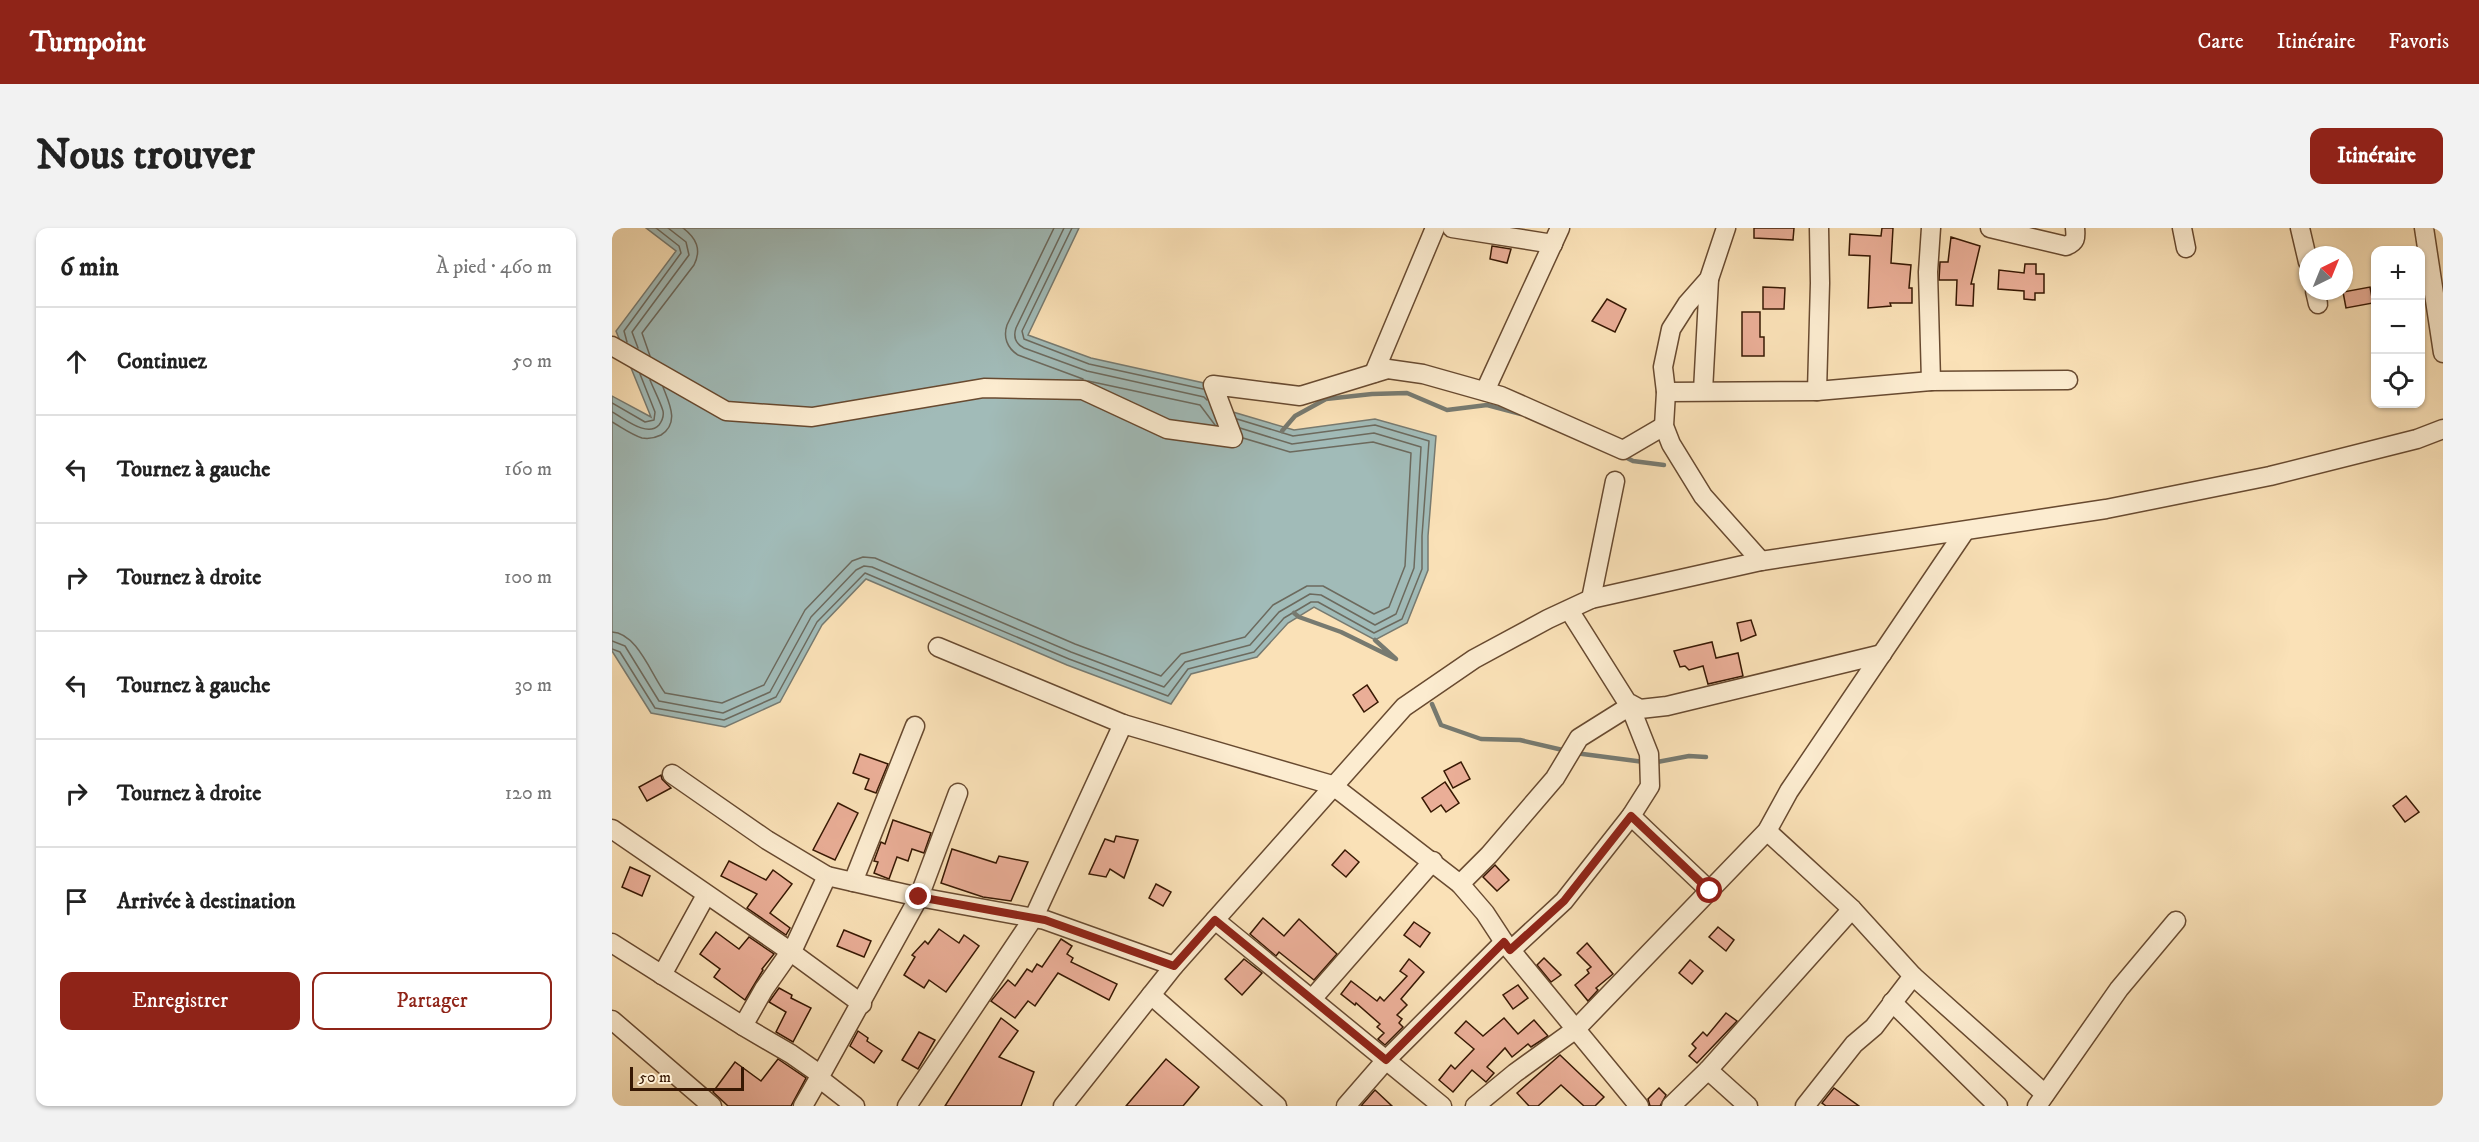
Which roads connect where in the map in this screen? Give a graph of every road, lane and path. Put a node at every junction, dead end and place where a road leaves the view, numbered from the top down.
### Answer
1 (1435, 228) edge
2 (1452, 228) edge
3 (1726, 228) edge
4 (1819, 228) edge
5 (1931, 228) edge
6 (1990, 228) edge
7 (2075, 228) edge
8 (2182, 228) edge
9 (2300, 228) edge
10 (2424, 228) edge
11 (1557, 236) edge
12 (2304, 246) edge
13 (2186, 248) dead end
14 (1709, 279) junction
15 (612, 346) edge
16 (2443, 353) edge
17 (1374, 373) junction
18 (2068, 380) dead end
19 (1930, 381) junction
20 (1485, 391) junction
21 (1703, 391) junction
22 (1817, 391) junction
23 (1666, 392) junction
24 (1664, 426) junction
25 (2443, 429) edge
26 (1615, 481) dead end
27 (1965, 531) junction
28 (1761, 561) junction
29 (1591, 599) junction
30 (1569, 610) junction
31 (938, 647) dead end
32 (1882, 654) junction
33 (1630, 706) junction
34 (1123, 724) junction
35 (915, 726) dead end
36 (672, 774) dead end
37 (1332, 785) junction
38 (958, 793) dead end
39 (1631, 816) junction
40 (612, 829) edge
41 (1767, 831) junction
42 (1432, 861) junction
43 (827, 876) junction
44 (853, 882) junction
45 (1460, 884) junction
46 (1710, 891) junction
47 (706, 895) junction
48 (919, 897) junction
49 (1852, 909) junction
50 (1034, 918) junction
51 (1215, 920) junction
52 (2176, 921) dead end
53 (612, 943) edge
54 (1507, 946) junction
55 (790, 952) junction
56 (1174, 966) junction
57 (662, 975) junction
58 (1912, 976) junction
59 (1151, 995) junction
60 (1312, 999) junction
61 (1892, 1002) junction
62 (862, 1004) junction
63 (612, 1020) edge
64 (743, 1026) junction
65 (1576, 1029) junction
66 (1386, 1060) junction
67 (1708, 1070) junction
68 (820, 1077) junction
69 (2041, 1100) edge
70 (1486, 1103) edge
71 (712, 1106) edge
72 (803, 1106) edge
73 (855, 1106) edge
74 (907, 1106) edge
75 (1063, 1106) edge
76 (1277, 1106) edge
77 (1346, 1106) edge
78 (1442, 1106) edge
79 (1639, 1106) edge
80 (1671, 1106) edge
81 (1748, 1106) edge
82 (1805, 1106) edge
83 (1998, 1106) edge

1 - 17 street
2 - 11 street
3 - 14 street
4 - 22 street
5 - 19 street
6 - 7 street
8 - 13 street
9 - 12 street
10 - 16 street
11 - 20 street
14 - 21 street
14 - 23 street
15 - 17 street
17 - 20 street
18 - 19 street
19 - 22 street
20 - 24 street
21 - 22 street
21 - 23 street
23 - 24 street
24 - 28 street
25 - 27 street
26 - 29 street
27 - 28 street
27 - 32 street
28 - 29 street
29 - 30 street
30 - 33 street
30 - 37 street
31 - 34 street
32 - 33 street
32 - 41 street
33 - 39 street
33 - 45 street
34 - 37 street
34 - 50 street
35 - 44 street
36 - 43 street
37 - 42 street
37 - 51 street
38 - 48 street
39 - 46 street
39 - 54 street
40 - 47 street
41 - 46 street
41 - 49 street
42 - 45 street
42 - 60 street
43 - 44 street
43 - 55 street
44 - 48 street
45 - 54 street
46 - 65 street
47 - 55 street
47 - 57 street
48 - 50 street
48 - 62 street
49 - 58 street
49 - 67 street
50 - 56 street
50 - 74 street
51 - 56 street
51 - 60 street
52 - 69 street
53 - 57 street
54 - 65 street
54 - 66 street
55 - 62 street
55 - 64 street
56 - 59 street
57 - 64 street
58 - 61 street
58 - 69 street
59 - 75 street
59 - 76 street
60 - 66 street
61 - 82 street
61 - 83 street
62 - 68 street
63 - 71 street
64 - 68 street
65 - 70 street
65 - 79 street
66 - 77 street
66 - 78 street
67 - 80 street
67 - 81 street
68 - 72 street
68 - 73 street

